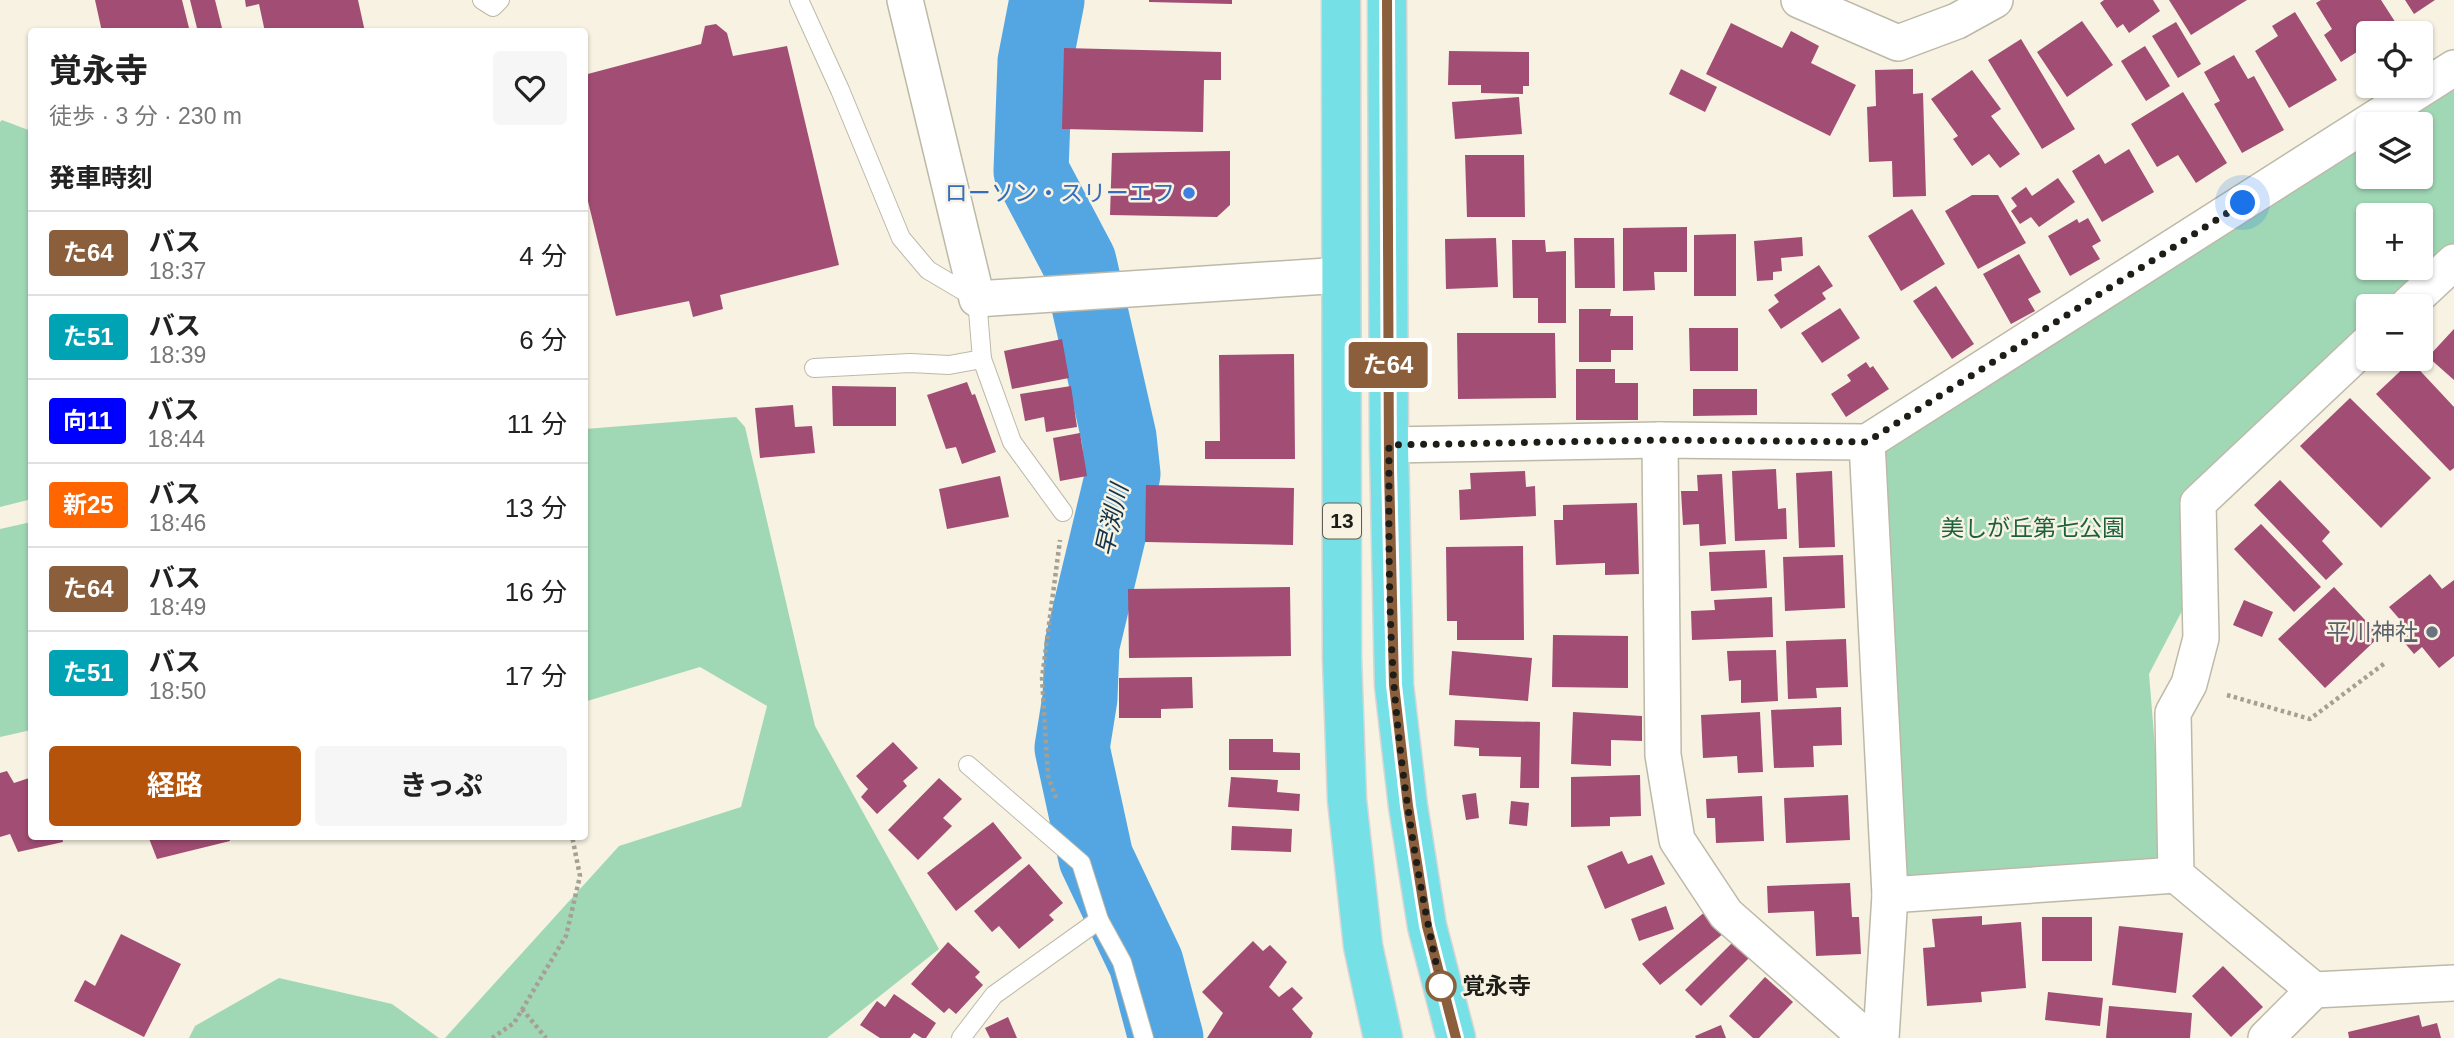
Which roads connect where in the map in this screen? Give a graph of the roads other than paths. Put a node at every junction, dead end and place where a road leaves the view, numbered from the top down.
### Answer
1 (482, 0) edge
2 (499, 0) edge
3 (799, 0) edge
4 (905, 0) edge
5 (1341, 0) edge
6 (1387, 0) edge
7 (1799, 0) edge
8 (1995, 0) edge
9 (1957, 11) edge
10 (2454, 68) edge
11 (2454, 261) edge
12 (1342, 275) junction
13 (2420, 294) edge
14 (977, 299) junction
15 (2356, 354) edge
16 (982, 359) junction
17 (814, 369) dead end
18 (1660, 440) junction
19 (1867, 442) junction
20 (1389, 445) junction
21 (1063, 512) road end
22 (968, 765) dead end
23 (2176, 876) junction
24 (1890, 895) junction
25 (1099, 920) junction
26 (2454, 983) edge
27 (2314, 990) junction
28 (961, 1038) edge
29 (1144, 1038) edge
30 (1383, 1038) edge
31 (1456, 1038) edge
32 (1867, 1038) edge
33 (1881, 1038) edge
34 (2266, 1038) edge

1 - 2 lane
3 - 14 lane
4 - 14 street
5 - 12 main road, 13
6 - 20 main road, 13
7 - 9 street
8 - 9 street
10 - 19 street
11 - 13 street
12 - 14 street
12 - 30 main road, 13
14 - 16 lane
15 - 23 street
16 - 17 lane
16 - 21 lane
18 - 19 street
18 - 20 street
18 - 32 street
19 - 24 street
20 - 31 main road, 13
22 - 25 lane
23 - 24 street
23 - 27 street
24 - 33 street
25 - 28 lane
25 - 29 lane
26 - 27 street
27 - 34 street

